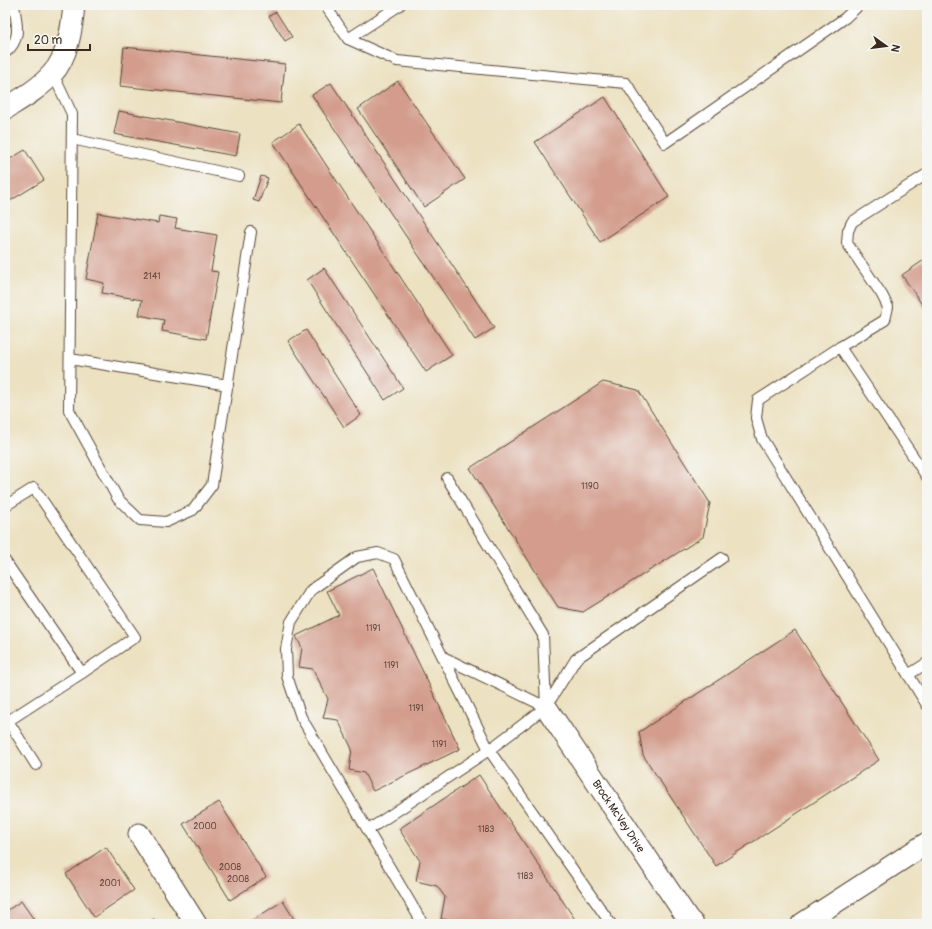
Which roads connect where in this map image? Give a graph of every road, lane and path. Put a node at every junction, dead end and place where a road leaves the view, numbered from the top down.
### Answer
1 (14, 5) edge
2 (74, 5) edge
3 (325, 5) edge
4 (400, 5) edge
5 (859, 5) edge
6 (348, 40) junction
7 (5, 53) edge
8 (53, 74) junction
9 (5, 109) edge
10 (72, 139) junction
11 (927, 174) edge
12 (240, 176) dead end
13 (251, 232) dead end
14 (840, 347) junction
15 (70, 359) junction
16 (228, 385) junction
17 (927, 477) edge
18 (447, 478) dead end
19 (5, 506) edge
20 (722, 558) dead end
21 (5, 562) edge
22 (443, 657) junction
23 (927, 663) edge
24 (82, 673) junction
25 (908, 675) junction
26 (927, 705) edge
27 (546, 707) junction
28 (489, 750) junction
29 (36, 765) dead end
30 (368, 830) junction
31 (139, 834) dead end
32 (927, 843) edge
33 (196, 924) edge
34 (423, 924) edge
35 (612, 924) edge
36 (693, 924) edge
37 (802, 924) edge

1 - 7 lane
2 - 8 street
3 - 6 lane
4 - 6 lane
5 - 6 lane
8 - 9 street
8 - 10 lane
10 - 12 lane
10 - 15 lane
11 - 14 lane
13 - 16 lane
14 - 17 lane
14 - 25 lane
15 - 16 lane
15 - 16 lane
18 - 27 lane
19 - 24 lane
20 - 27 lane
21 - 24 lane
22 - 27 lane
22 - 28 lane
22 - 30 lane
23 - 25 lane
24 - 29 lane
25 - 26 lane
27 - 28 lane
27 - 36 street, Brock McVey Drive
28 - 30 lane
28 - 35 lane
30 - 34 lane
31 - 33 street
32 - 37 street

